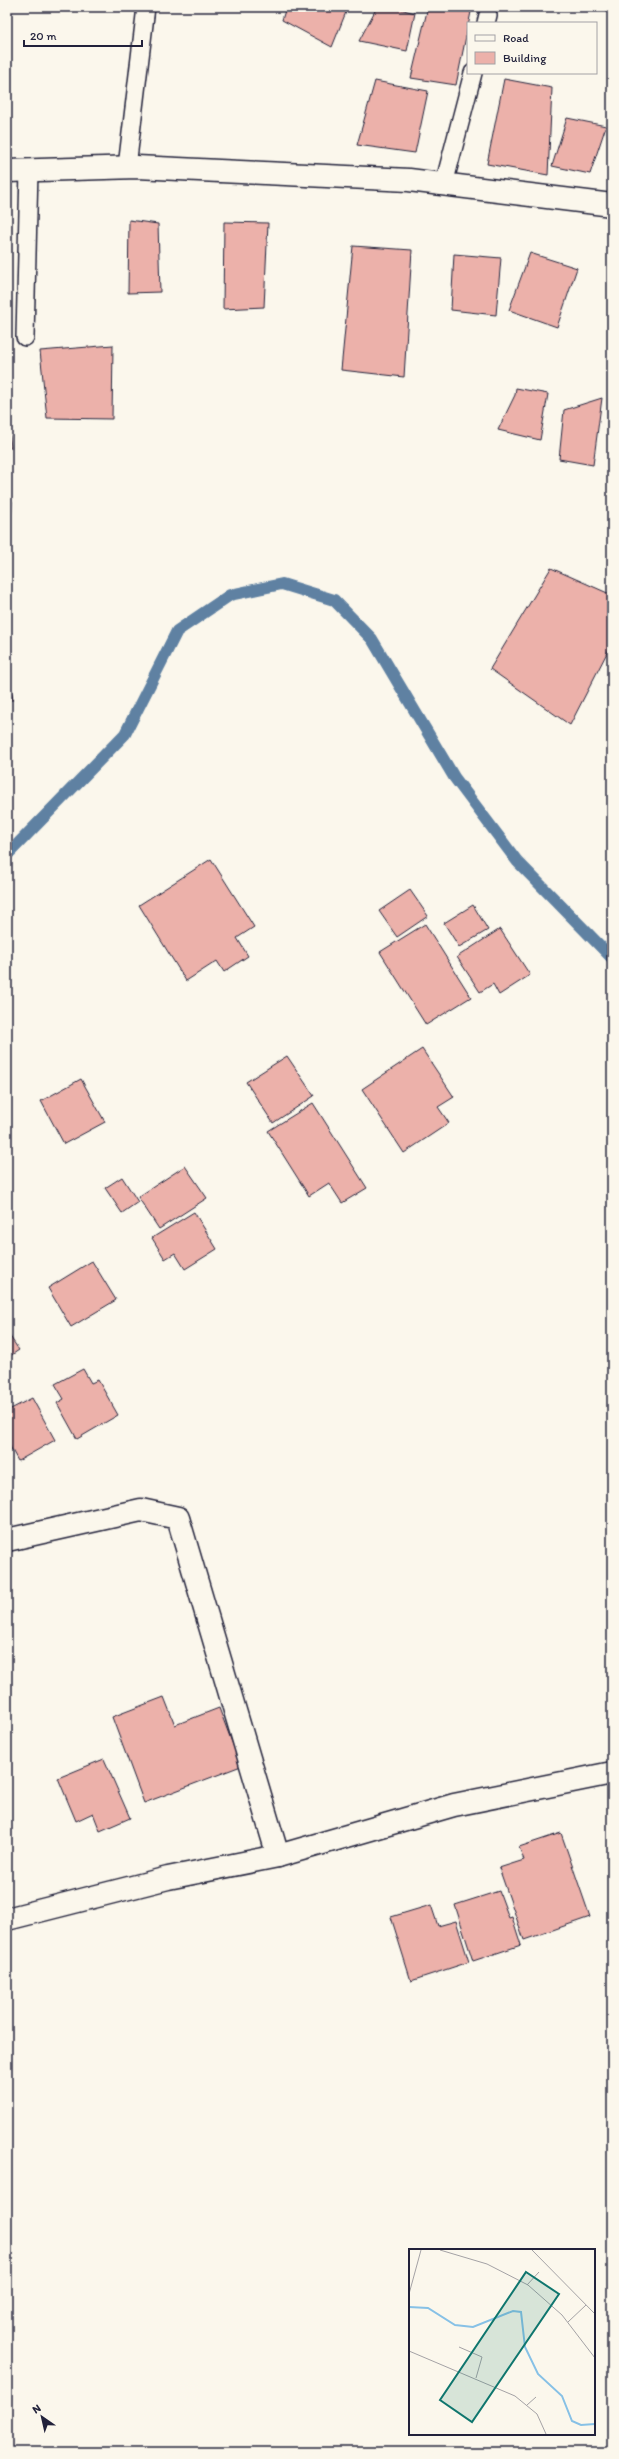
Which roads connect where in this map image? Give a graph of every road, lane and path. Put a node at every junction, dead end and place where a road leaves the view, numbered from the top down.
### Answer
1 (146, 7) edge
2 (473, 74) edge
3 (127, 167) junction
4 (30, 170) junction
5 (7, 171) edge
6 (444, 184) junction
7 (612, 205) edge
8 (25, 336) dead end
9 (7, 1540) edge
10 (612, 1773) edge
11 (278, 1856) junction
12 (7, 1919) edge

1 - 3 lane
2 - 6 lane
3 - 4 street
3 - 6 street
4 - 5 street
4 - 8 lane
6 - 7 street
9 - 11 street
10 - 11 street
11 - 12 street

